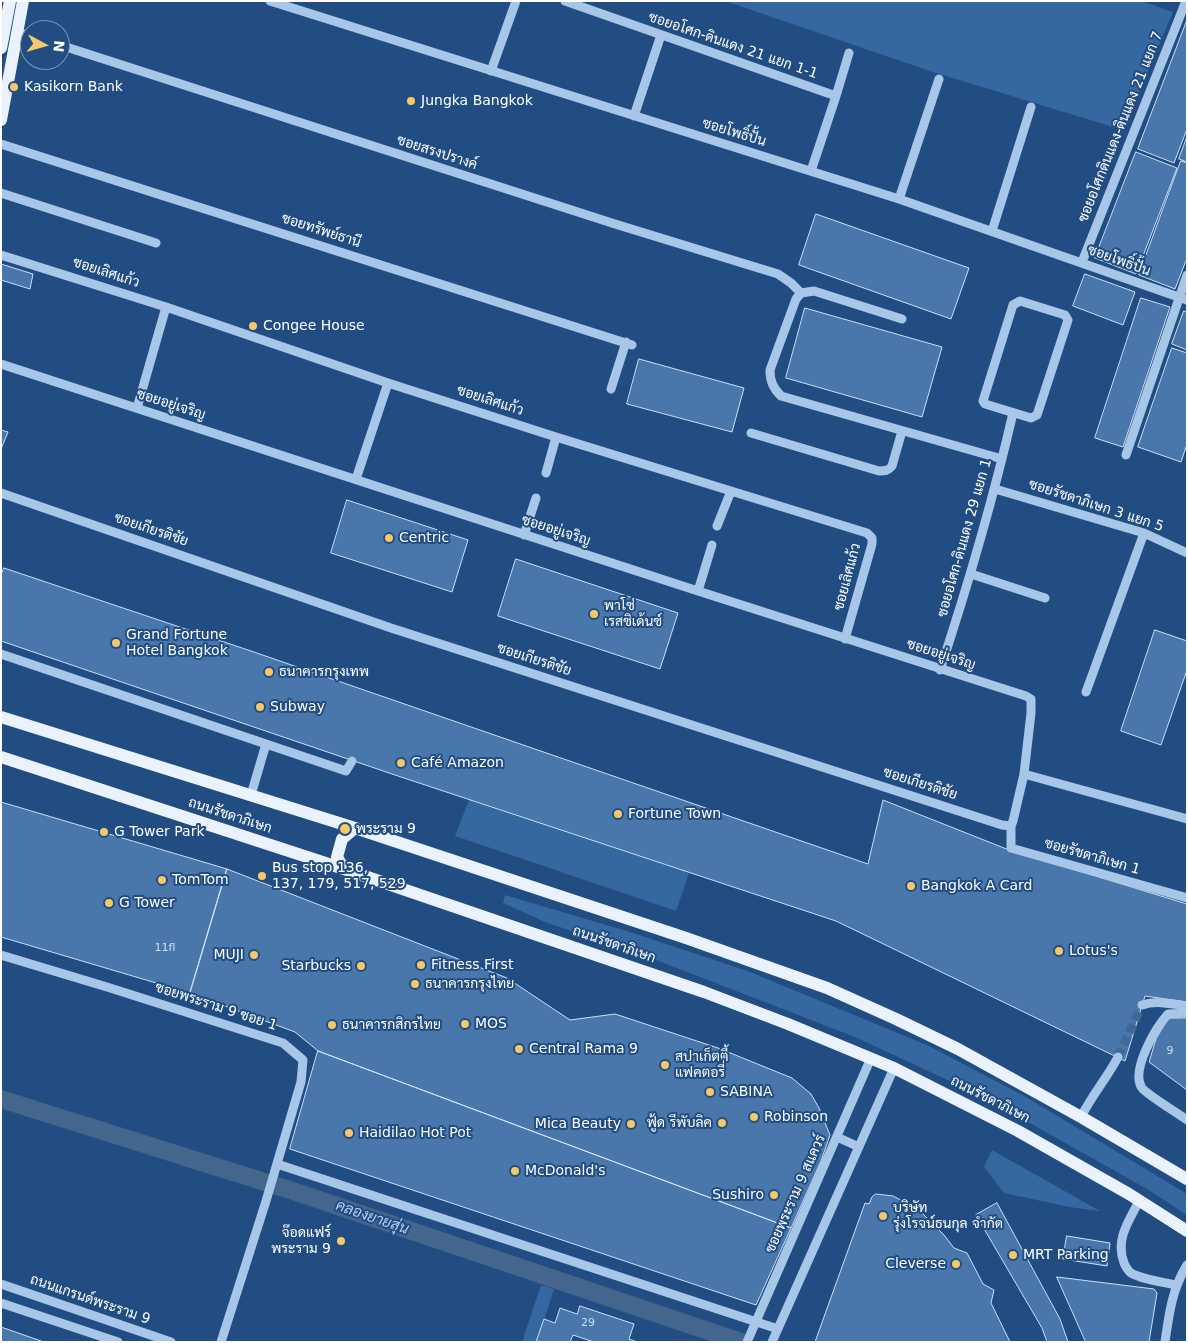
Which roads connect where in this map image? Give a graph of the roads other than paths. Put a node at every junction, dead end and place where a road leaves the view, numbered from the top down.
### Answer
1 (10, 1) edge
2 (23, 1) edge
3 (270, 1) edge
4 (516, 1) edge
5 (565, 1) edge
6 (1186, 1) edge
7 (17, 32) junction
8 (20, 33) edge
9 (661, 35) junction
10 (1, 48) edge
11 (70, 48) edge
12 (849, 53) dead end
13 (491, 71) junction
14 (939, 79) dead end
15 (836, 96) junction
16 (1031, 107) dead end
17 (634, 116) junction
18 (1, 120) edge
19 (1, 144) edge
20 (810, 171) junction
21 (1, 193) edge
22 (899, 199) junction
23 (992, 231) junction
24 (156, 243) dead end
25 (1, 255) edge
26 (1082, 262) junction
27 (1187, 275) edge
28 (801, 293) junction
29 (1182, 299) edge
30 (166, 307) junction
31 (902, 319) dead end
32 (1, 364) edge
33 (388, 382) junction
34 (611, 389) dead end
35 (137, 408) junction
36 (1013, 413) junction
37 (902, 431) junction
38 (751, 433) dead end
39 (556, 437) junction
40 (1126, 455) dead end
41 (1002, 459) junction
42 (546, 473) dead end
43 (356, 479) junction
44 (995, 489) junction
45 (730, 492) junction
46 (1, 493) edge
47 (536, 498) dead end
48 (717, 526) dead end
49 (1144, 533) junction
50 (524, 535) junction
51 (712, 545) dead end
52 (1187, 553) edge
53 (971, 574) junction
54 (698, 591) junction
55 (1045, 598) dead end
56 (845, 639) junction
57 (1, 654) edge
58 (940, 670) junction
59 (1086, 692) dead end
60 (1, 717) edge
61 (266, 744) junction
62 (1, 757) edge
63 (352, 761) dead end
64 (1024, 774) junction
65 (251, 796) junction
66 (1187, 819) edge
67 (1011, 826) junction
68 (355, 828) junction
69 (344, 869) junction
70 (1187, 898) edge
71 (1, 955) edge
72 (1142, 1005) dead end
73 (1187, 1006) edge
74 (1187, 1013) edge
75 (1118, 1057) tunnel mouth
76 (871, 1058) junction
77 (894, 1068) junction
78 (1081, 1117) junction
79 (1187, 1120) edge
80 (837, 1137) junction
81 (859, 1147) junction
82 (277, 1164) junction
83 (1187, 1178) edge
84 (1140, 1201) junction
85 (1187, 1231) edge
86 (1187, 1265) edge
87 (1, 1284) edge
88 (1176, 1285) junction
89 (1, 1303) edge
90 (756, 1321) junction
91 (778, 1329) junction
92 (748, 1339) edge
93 (118, 1342) edge
94 (171, 1342) edge
95 (221, 1342) edge
96 (772, 1342) edge
97 (1165, 1342) edge

1 - 10 main road
2 - 7 main road
3 - 13 street, ซอยโพธิ์ปั้น
4 - 13 street
5 - 9 street, ซอยอโศก-ดินแดง 21 แยก 1-1
6 - 26 street, ซอยอโศกดินแดง-ดินแดง 21 แยก 7
7 - 8 street
7 - 18 main road
9 - 15 street, ซอยอโศก-ดินแดง 21 แยก 1-1
9 - 17 street
11 - 28 street, ซอยสรงปรางค์
12 - 15 street
13 - 17 street, ซอยโพธิ์ปั้น
14 - 22 street
15 - 20 street
16 - 23 street
17 - 20 street, ซอยโพธิ์ปั้น
19 - 34 street, ซอยทรัพย์ธานี
20 - 22 street, ซอยโพธิ์ปั้น
21 - 24 street
22 - 23 street, ซอยโพธิ์ปั้น
23 - 26 street, ซอยโพธิ์ปั้น
25 - 30 street, ซอยเลิศแก้ว
26 - 29 street, ซอยโพธิ์ปั้น
27 - 29 street
28 - 31 street
28 - 37 street
29 - 40 street
30 - 33 street, ซอยเลิศแก้ว
30 - 35 street
32 - 35 street, ซอยอยู่เจริญ
33 - 39 street, ซอยเลิศแก้ว
33 - 43 street
35 - 43 street, ซอยอยู่เจริญ
36 - 36 street
36 - 41 street, ซอยอโศก-ดินแดง 29 แยก 1
37 - 38 street
37 - 41 street
39 - 42 street
39 - 45 street, ซอยเลิศแก้ว
41 - 44 street, ซอยอโศก-ดินแดง 29 แยก 1
43 - 50 street, ซอยอยู่เจริญ
44 - 49 street, ซอยรัชดาภิเษก 3 แยก 5
44 - 53 street, ซอยอโศก-ดินแดง 29 แยก 1
45 - 48 street
45 - 56 street, ซอยเลิศแก้ว
46 - 67 street, ซอยเกียรติชัย
47 - 50 street
49 - 52 street, ซอยรัชดาภิเษก 3 แยก 5
49 - 59 street
50 - 54 street, ซอยอยู่เจริญ
51 - 54 street
53 - 55 street
53 - 58 street, ซอยอโศก-ดินแดง 29 แยก 1
54 - 56 street, ซอยอยู่เจริญ
56 - 58 street, ซอยอยู่เจริญ
57 - 61 street
58 - 64 street, ซอยอยู่เจริญ
60 - 65 main road, ถนนรัชดาภิเษก
61 - 63 street
61 - 65 street
62 - 69 main road, ถนนรัชดาภิเษก
64 - 66 street
64 - 67 street
65 - 68 main road, ถนนรัชดาภิเษก
67 - 70 street, ซอยรัชดาภิเษก 1
68 - 69 main road
68 - 78 main road, ถนนรัชดาภิเษก
69 - 76 main road, ถนนรัชดาภิเษก
71 - 82 street, ซอยพระราม 9 ซอย 1
72 - 73 street
74 - 79 street
75 - 78 street
76 - 77 main road, ถนนรัชดาภิเษก
76 - 80 street, ซอยพระราม 9 สแควร์
77 - 81 street
77 - 84 main road, ถนนรัชดาภิเษก
78 - 83 main road, ถนนรัชดาภิเษก
80 - 81 street
80 - 90 street, ซอยพระราม 9 สแควร์
81 - 91 street
82 - 90 street
82 - 95 street, ซอยพระราม 9 ซอย 1
84 - 85 main road, ถนนรัชดาภิเษก
84 - 88 street
86 - 88 street
87 - 94 street, ถนนแกรนด์พระราม 9
88 - 97 street
89 - 93 street
90 - 91 street
90 - 92 street, ซอยพระราม 9 สแควร์
91 - 96 street

